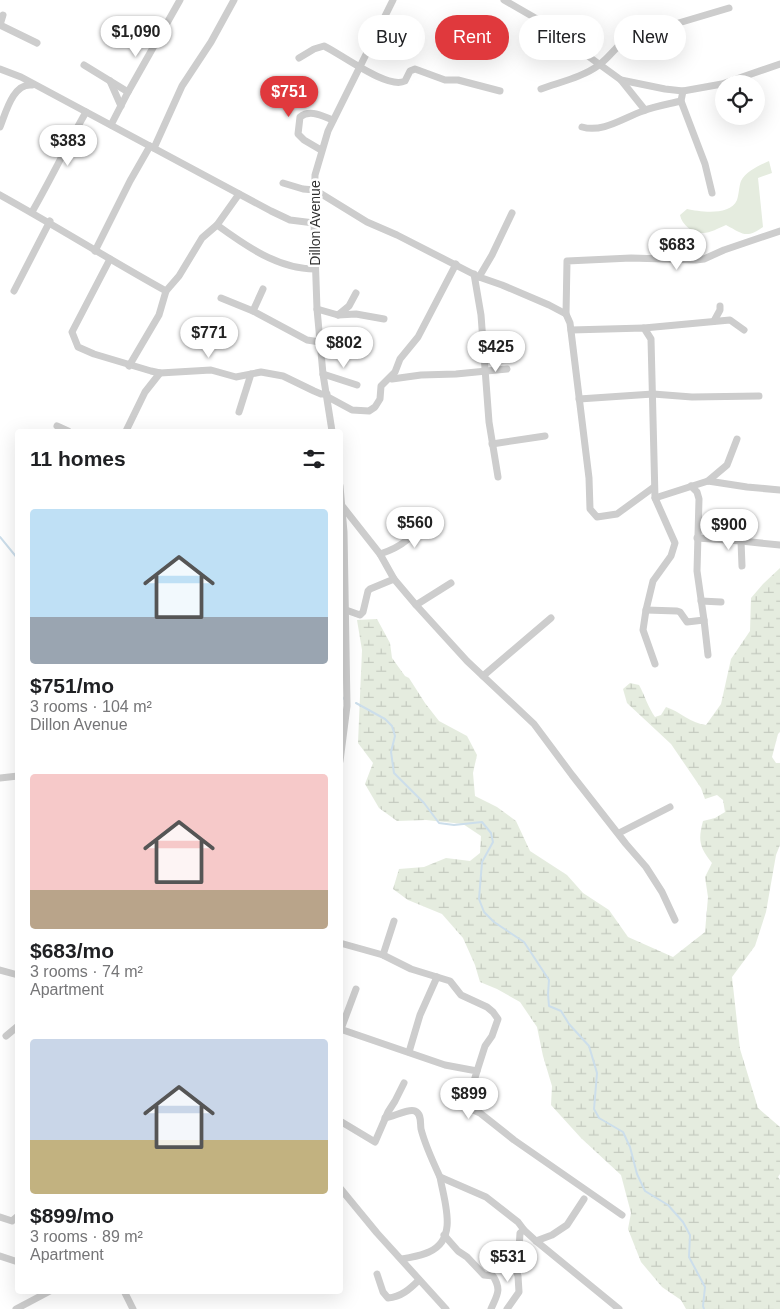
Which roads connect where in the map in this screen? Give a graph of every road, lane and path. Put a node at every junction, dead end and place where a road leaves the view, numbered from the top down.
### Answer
1 (180, 0) edge
2 (234, 0) edge
3 (394, 0) edge
4 (504, 0) edge
5 (729, 8) dead end
6 (2, 16) dead end
7 (0, 25) edge
8 (37, 43) dead end
9 (299, 58) dead end
10 (600, 64) junction
11 (780, 64) edge
12 (84, 65) dead end
13 (359, 68) junction
14 (0, 69) edge
15 (109, 80) junction
16 (621, 80) junction
17 (35, 85) junction
18 (541, 89) dead end
19 (500, 91) dead end
20 (683, 91) junction
21 (128, 92) junction
22 (681, 101) junction
23 (121, 106) junction
24 (645, 110) junction
25 (86, 112) junction
26 (333, 120) junction
27 (111, 125) junction
28 (0, 126) edge
29 (582, 127) dead end
30 (152, 147) junction
31 (321, 150) junction
32 (283, 183) dead end
33 (314, 190) junction
34 (712, 193) dead end
35 (239, 194) junction
36 (0, 195) edge
37 (32, 212) junction
38 (512, 213) dead end
39 (50, 222) junction
40 (314, 222) junction
41 (217, 225) junction
42 (780, 231) edge
43 (95, 251) junction
44 (110, 259) junction
45 (456, 264) junction
46 (315, 269) junction
47 (476, 275) junction
48 (263, 289) dead end
49 (14, 291) dead end
50 (166, 291) junction
51 (356, 293) dead end
52 (221, 298) dead end
53 (720, 306) dead end
54 (317, 309) junction
55 (253, 312) junction
56 (566, 314) junction
57 (338, 315) junction
58 (384, 319) dead end
59 (714, 321) junction
60 (644, 328) junction
61 (571, 330) junction
62 (744, 330) dead end
63 (320, 342) junction
64 (129, 366) junction
65 (507, 369) dead end
66 (485, 370) junction
67 (160, 373) junction
68 (251, 374) junction
69 (324, 374) junction
70 (390, 378) junction
71 (357, 385) dead end
72 (653, 394) junction
73 (328, 395) junction
74 (759, 396) dead end
75 (579, 399) junction
76 (239, 412) dead end
77 (57, 426) dead end
78 (64, 429) edge
79 (127, 429) edge
80 (332, 429) edge
81 (545, 436) dead end
82 (737, 439) dead end
83 (492, 444) junction
84 (498, 477) dead end
85 (708, 481) junction
86 (691, 486) junction
87 (654, 487) junction
88 (780, 490) edge
89 (655, 498) junction
90 (343, 507) joint
91 (426, 516) dead end
92 (697, 538) junction
93 (741, 541) junction
94 (780, 546) edge
95 (380, 554) junction
96 (742, 566) dead end
97 (394, 579) junction
98 (451, 583) dead end
99 (701, 601) junction
100 (721, 602) dead end
101 (416, 606) junction
102 (346, 610) junction
103 (646, 610) junction
104 (551, 618) dead end
105 (704, 620) junction
106 (708, 655) dead end
107 (655, 664) dead end
108 (483, 676) junction
109 (343, 737) edge
110 (15, 776) edge
111 (0, 778) edge
112 (670, 807) dead end
113 (618, 833) junction
114 (675, 920) dead end
115 (394, 921) dead end
116 (343, 944) edge
117 (383, 955) junction
118 (0, 970) edge
119 (15, 974) edge
120 (437, 977) junction
121 (356, 989) dead end
122 (343, 1024) edge
123 (15, 1028) edge
124 (343, 1030) edge
125 (6, 1036) dead end
126 (409, 1052) junction
127 (477, 1071) junction
128 (404, 1083) dead end
129 (385, 1118) junction
130 (343, 1123) edge
131 (440, 1177) junction
132 (343, 1192) edge
133 (584, 1199) dead end
134 (622, 1215) dead end
135 (0, 1217) edge
136 (15, 1218) edge
137 (524, 1230) junction
138 (444, 1235) junction
139 (536, 1241) junction
140 (0, 1256) edge
141 (402, 1259) junction
142 (15, 1260) edge
143 (377, 1274) dead end
144 (419, 1280) junction
145 (43, 1294) edge
146 (126, 1294) edge
147 (16, 1309) edge
148 (133, 1309) edge
149 (446, 1309) edge
150 (492, 1309) edge
151 (508, 1309) edge
152 (619, 1309) edge

1 - 21 street
2 - 30 street
3 - 13 street, Dillon Avenue
4 - 10 street
5 - 10 street
6 - 7 street
7 - 8 street
9 - 13 street
10 - 16 street
10 - 18 street
11 - 20 street
12 - 15 street
13 - 19 street
13 - 26 street, Dillon Avenue
14 - 17 street
15 - 21 street
15 - 23 street
16 - 20 street
16 - 24 street
17 - 25 street
17 - 28 street
20 - 22 street
21 - 23 street
22 - 24 street
22 - 34 street
23 - 27 street
24 - 29 street
25 - 27 street
25 - 37 street
26 - 31 street, Dillon Avenue
26 - 31 street
27 - 30 street
30 - 35 street
30 - 43 street
31 - 33 street, Dillon Avenue
32 - 33 street
33 - 40 street, Dillon Avenue
33 - 45 street
35 - 40 street
35 - 41 street
36 - 37 street
37 - 39 street
38 - 47 street
39 - 43 street
39 - 49 street
40 - 46 street, Dillon Avenue
41 - 46 street
41 - 50 street
42 - 56 street
43 - 44 street
44 - 50 street
44 - 64 street
45 - 47 street
45 - 70 street
46 - 54 street, Dillon Avenue
47 - 56 street
47 - 66 street
48 - 55 street
50 - 64 street
51 - 57 street
52 - 55 street
53 - 59 street
54 - 57 street
54 - 63 street, Dillon Avenue
55 - 63 street
56 - 61 street
57 - 58 street
59 - 60 street
59 - 62 street
60 - 61 street
60 - 72 street
61 - 75 street
63 - 69 street, Dillon Avenue
64 - 67 street
65 - 66 street
66 - 70 street
66 - 83 street
67 - 68 street
67 - 79 street
68 - 73 street
68 - 76 street
69 - 71 street
69 - 73 street, Dillon Avenue
70 - 73 street
72 - 74 street
72 - 75 street
72 - 87 street
73 - 80 street, Dillon Avenue
75 - 87 street
77 - 78 street
81 - 83 street
82 - 85 street
83 - 84 street
85 - 86 street
85 - 88 street
86 - 89 street
86 - 92 street
87 - 89 street
89 - 103 street
90 - 95 street
90 - 102 street
91 - 95 street
92 - 93 street
92 - 99 street
93 - 94 street
93 - 96 street
95 - 97 street
97 - 101 street
97 - 102 street
98 - 101 street
99 - 100 street
99 - 105 street
101 - 108 street
102 - 109 street
103 - 105 street
103 - 107 street
104 - 108 street
105 - 106 street
108 - 113 street
110 - 111 street
112 - 113 street
113 - 114 street
115 - 117 street
116 - 117 street
117 - 120 street
118 - 119 street
120 - 126 street
120 - 127 street
121 - 122 street
123 - 125 street
124 - 126 street
126 - 127 street
127 - 134 street
128 - 129 street
129 - 130 street
129 - 131 street
131 - 137 street
131 - 138 street
132 - 141 street
133 - 139 street
135 - 136 street
137 - 139 street
137 - 151 street
138 - 141 street
138 - 150 street
139 - 152 street
140 - 142 street
141 - 144 street
143 - 144 street
144 - 149 street
145 - 147 street
146 - 148 street

